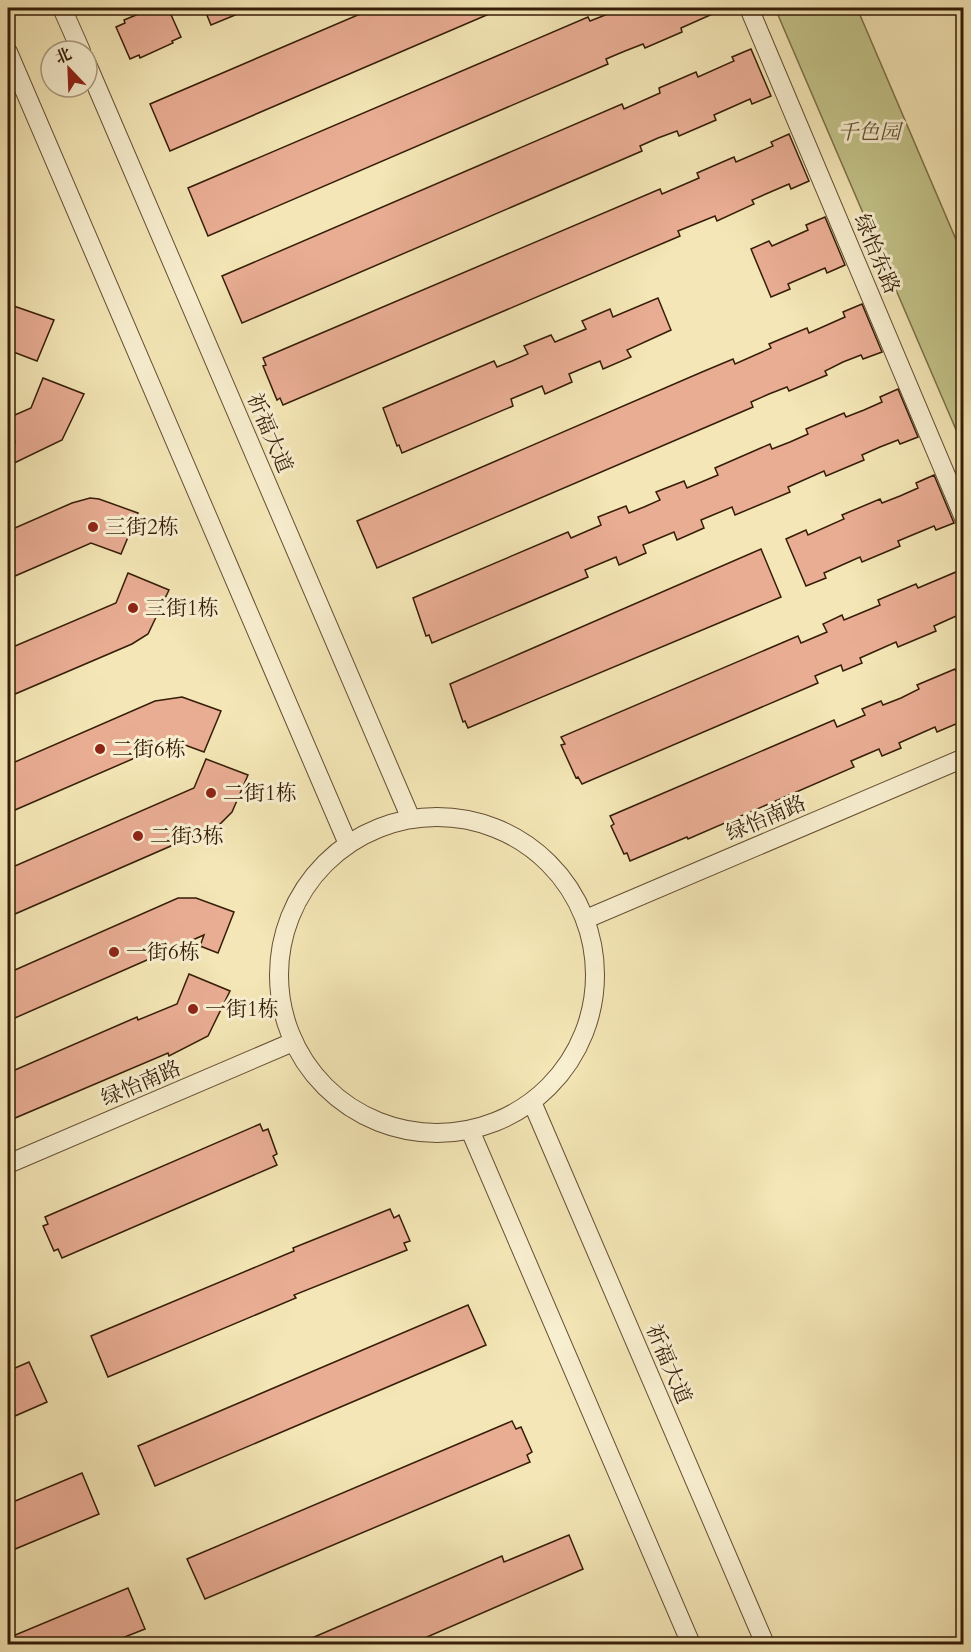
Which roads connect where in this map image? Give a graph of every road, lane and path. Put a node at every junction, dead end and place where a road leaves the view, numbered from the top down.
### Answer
1 (63, 8) edge
2 (749, 8) edge
3 (76, 39) edge
4 (8, 52) edge
5 (99, 92) edge
6 (963, 518) edge
7 (963, 758) edge
8 (411, 819) junction
9 (348, 844) junction
10 (586, 919) junction
11 (292, 1042) junction
12 (532, 1102) junction
13 (470, 1130) junction
14 (8, 1164) edge
15 (691, 1644) edge
16 (765, 1644) edge

1 - 3 street
2 - 6 street, 绿怡东路
4 - 9 street
5 - 8 street, 祈福大道
7 - 10 street, 绿怡南路
8 - 9 street
8 - 10 street
9 - 11 street
10 - 12 street
11 - 13 street
11 - 14 street, 绿怡南路
12 - 13 street
12 - 16 street, 祈福大道
13 - 15 street

